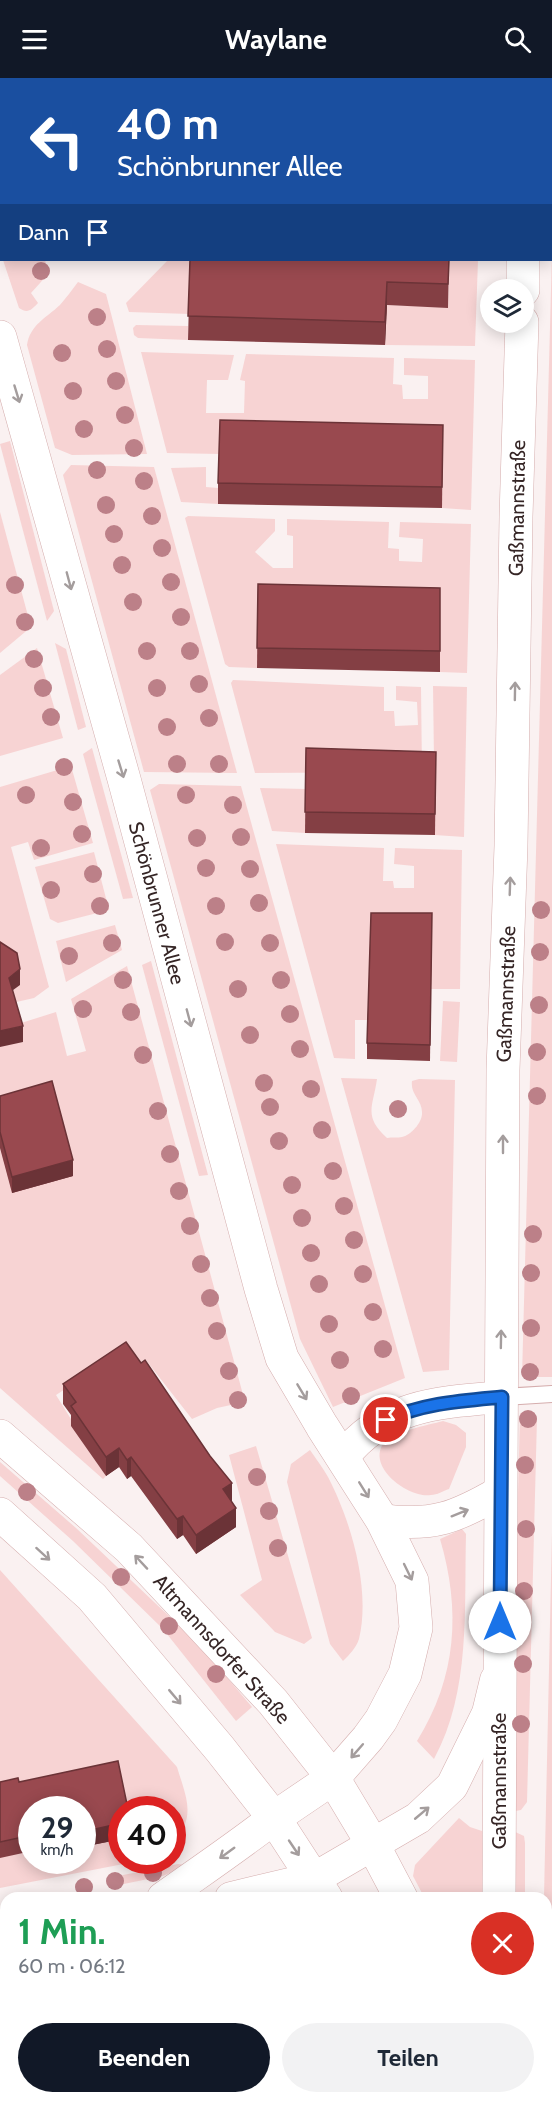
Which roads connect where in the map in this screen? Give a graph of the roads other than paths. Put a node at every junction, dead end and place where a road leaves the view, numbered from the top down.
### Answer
1 (523, 261) edge
2 (523, 279) edge
3 (522, 333) edge
4 (0, 338) edge
5 (552, 1394) edge
6 (502, 1397) junction
7 (0, 1436) edge
8 (342, 1457) junction
9 (500, 1492) junction
10 (0, 1514) edge
11 (382, 1520) junction
12 (500, 1665) junction
13 (333, 1778) junction
14 (274, 1818) junction
15 (372, 1843) junction
16 (321, 1888) edge
17 (171, 1892) edge
18 (285, 1892) edge
19 (398, 1892) edge
20 (499, 1892) edge

1 - 2 street
6 -> 3 street, Gaßmannstraße
4 -> 8 street, Schönbrunner Allee
5 - 6 lane
6 - 8 street
6 - 9 street, Gaßmannstraße
13 -> 7 street, Altmannsdorfer Straße
8 -> 11 street, Schönbrunner Allee
11 -> 9 street
9 - 12 street, Gaßmannstraße
10 -> 14 street
11 -> 13 street, Schönbrunner Allee
15 -> 12 street, Gaßmannstraße
12 - 20 street, Gaßmannstraße
13 - 14 street, Schönbrunner Allee
13 - 15 street, Altmannsdorfer Straße
14 -> 16 street
14 -> 17 street
15 - 16 street, Gaßmannstraße
15 - 19 street, Altmannsdorfer Straße
16 - 18 street, Gaßmannstraße

